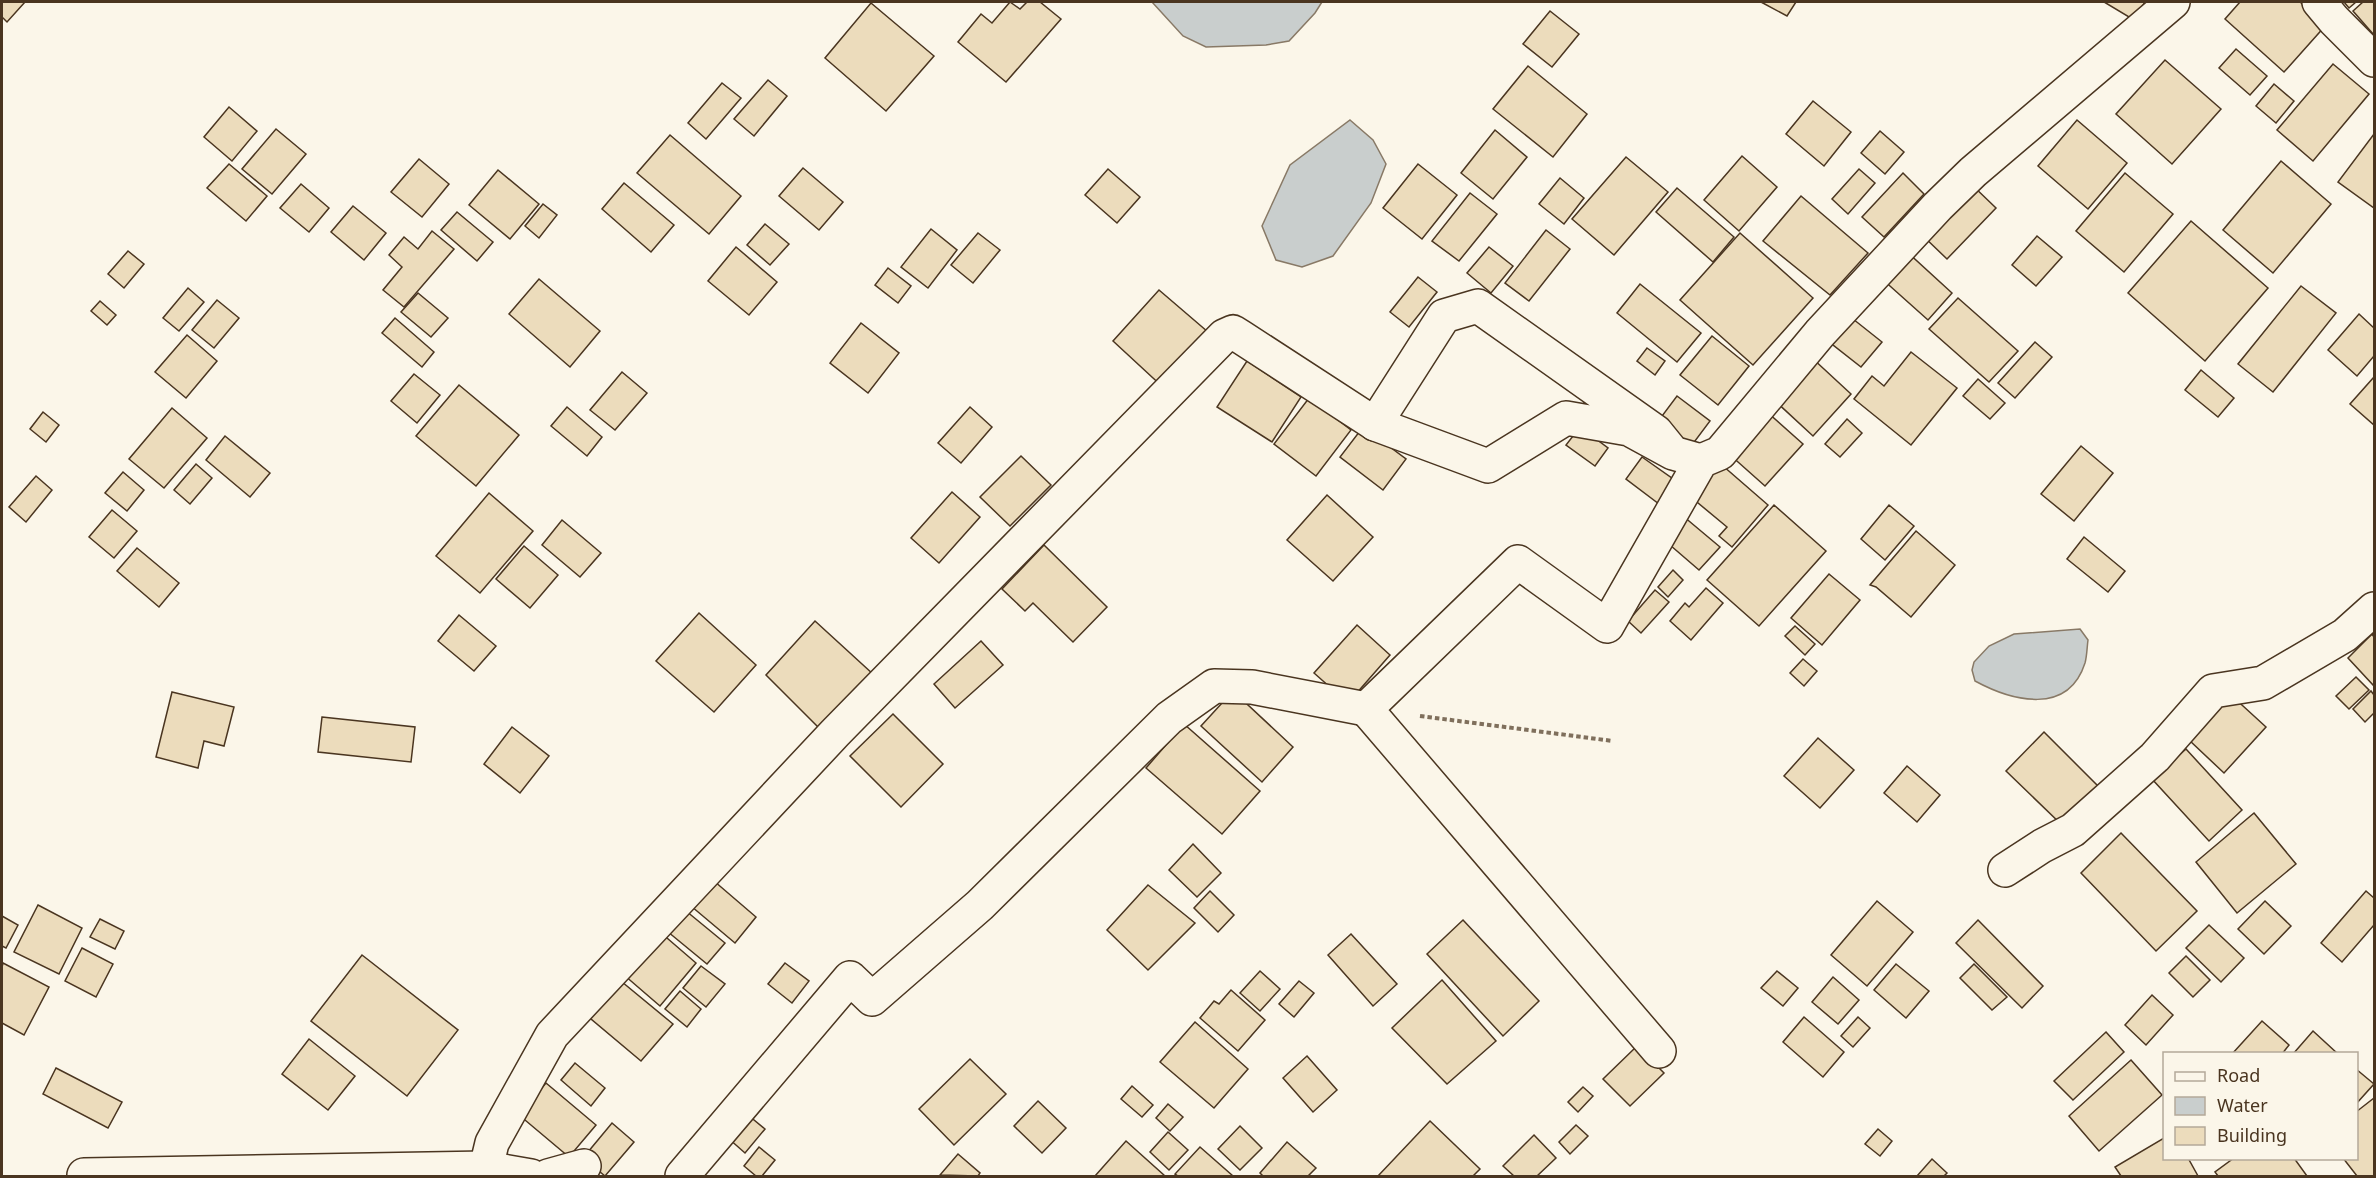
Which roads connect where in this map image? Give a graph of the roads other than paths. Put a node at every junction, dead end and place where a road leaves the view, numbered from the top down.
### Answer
1 (2173, 2) edge
2 (2319, 2) edge
3 (2374, 60) edge
4 (1375, 424) junction
5 (1687, 457) junction
6 (2374, 609) edge
7 (1366, 709) junction
8 (2005, 870) dead end
9 (1659, 1051) dead end
10 (584, 1166) dead end
11 (486, 1168) junction
12 (84, 1174) dead end
13 (531, 1176) edge
14 (548, 1176) edge
15 (682, 1176) edge

1 - 5 street
2 - 3 street
4 - 5 street
4 - 5 street
4 - 11 street
5 - 7 street
6 - 8 street
7 - 9 street
7 - 15 street
10 - 14 street
11 - 12 street
11 - 13 street

